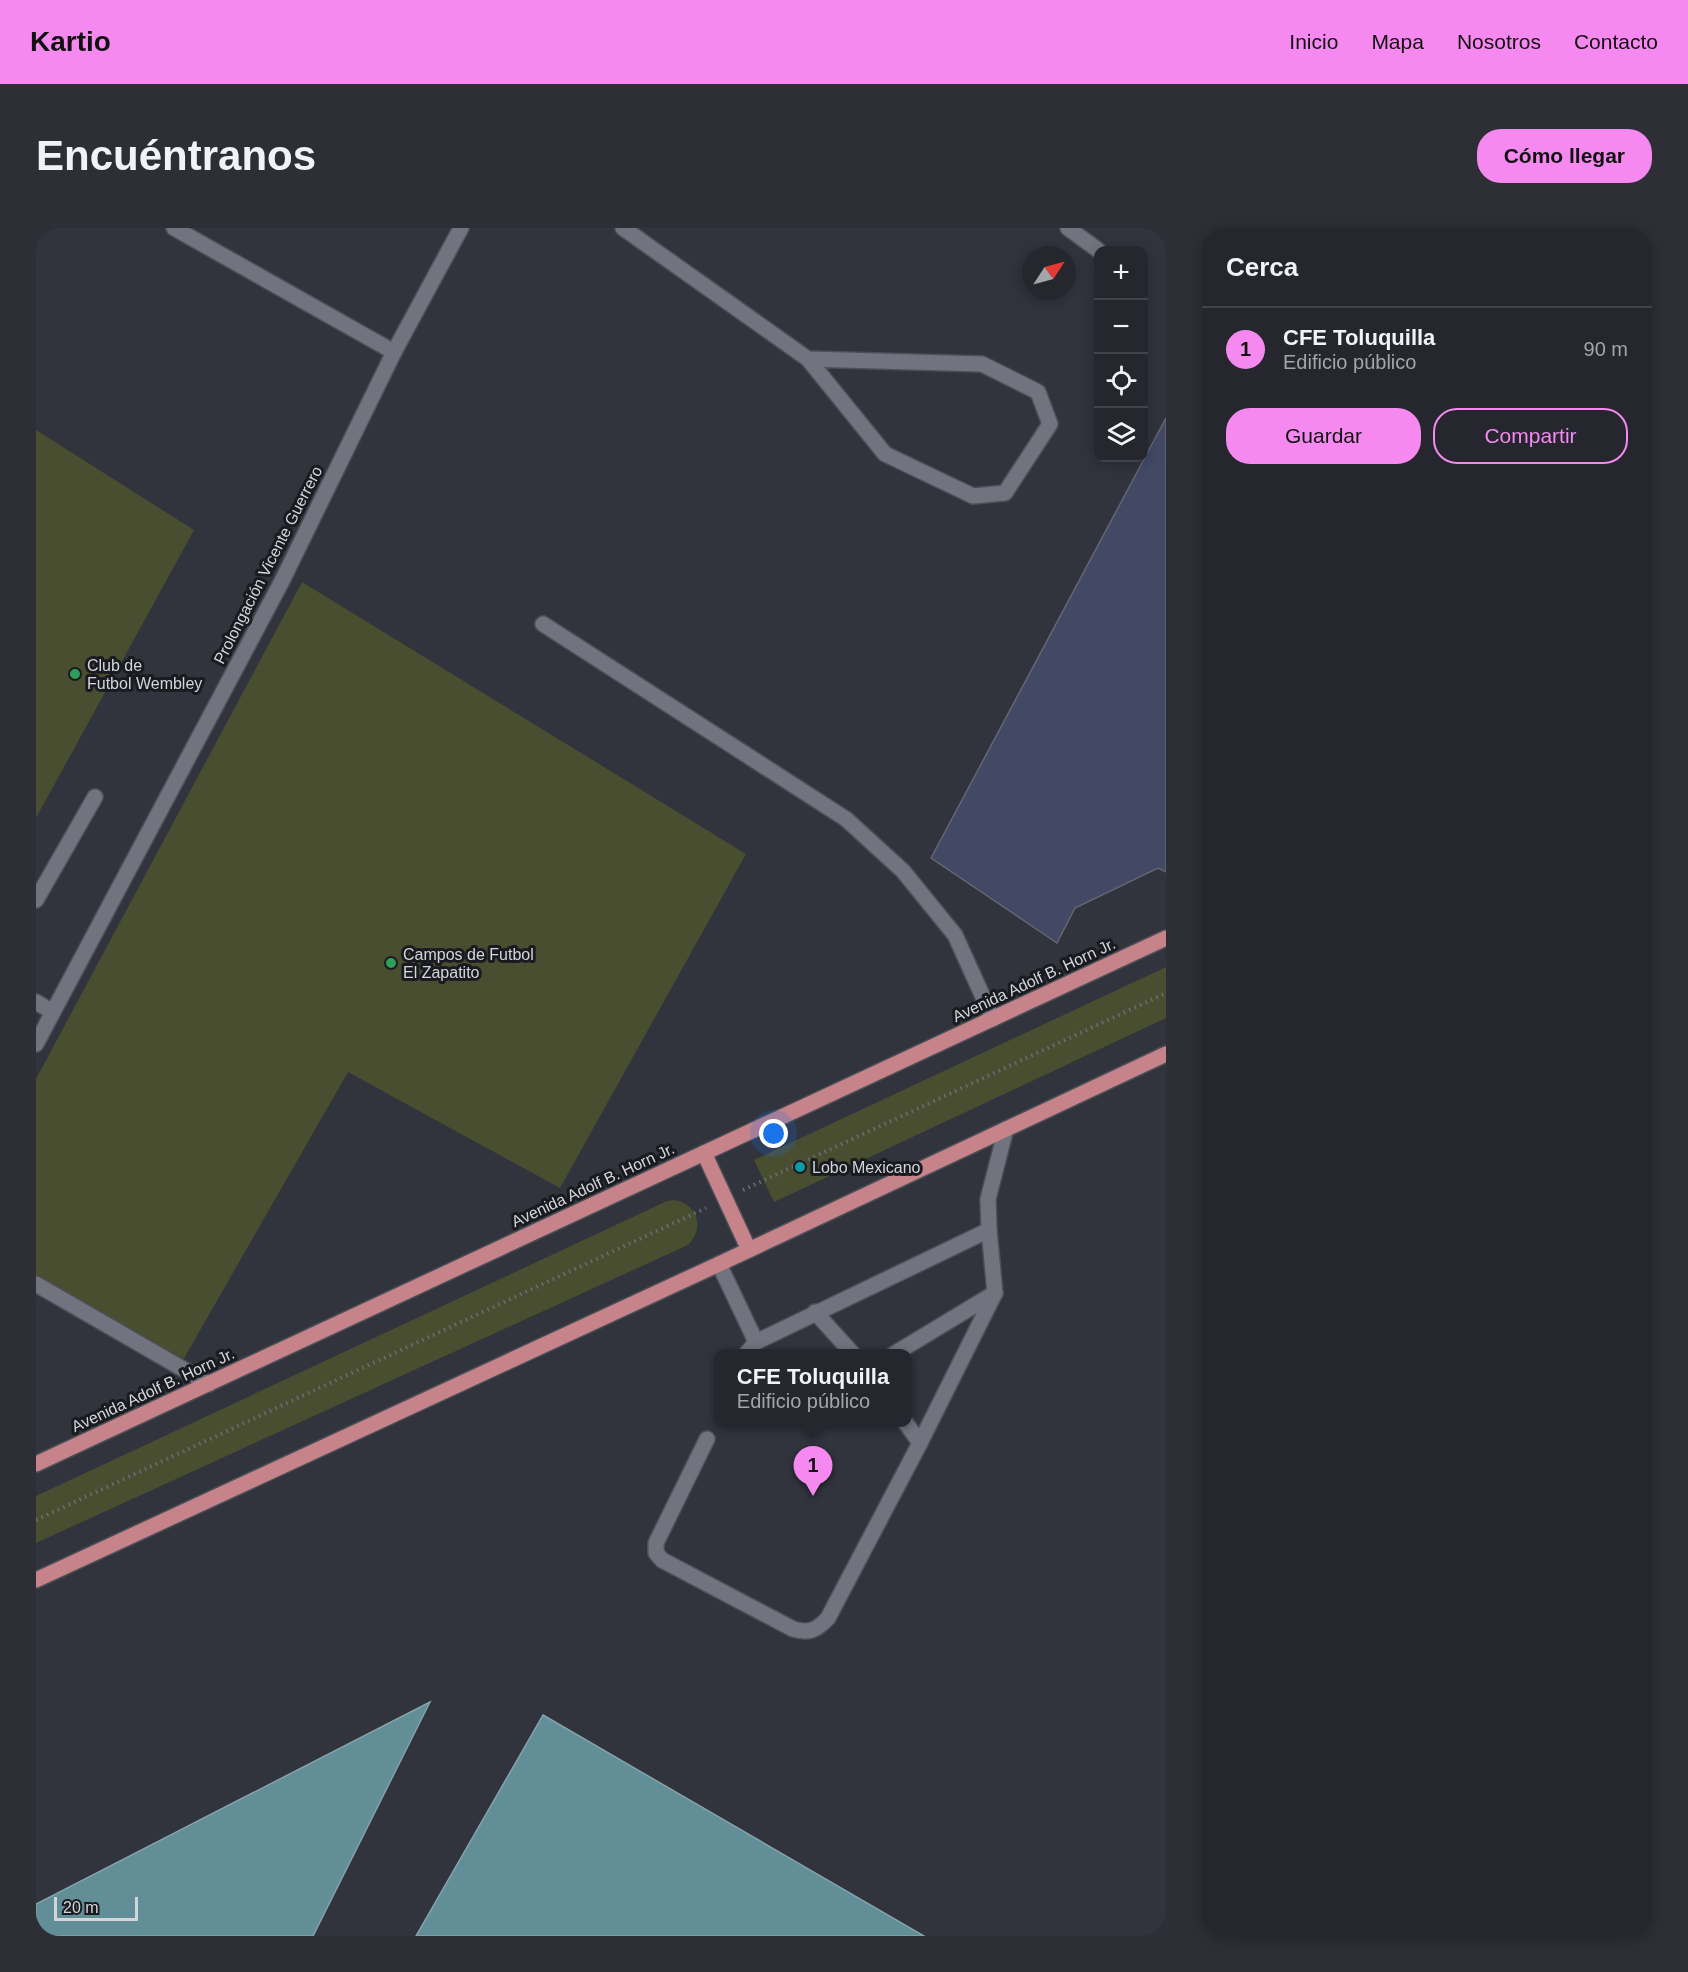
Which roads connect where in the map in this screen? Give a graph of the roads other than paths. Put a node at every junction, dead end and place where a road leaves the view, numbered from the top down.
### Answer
1 (174, 228) edge
2 (461, 228) edge
3 (623, 228) edge
4 (1068, 228) edge
5 (1094, 247) edge
6 (394, 352) junction
7 (808, 359) junction
8 (543, 624) dead end
9 (95, 797) dead end
10 (36, 900) edge
11 (1166, 938) edge
12 (36, 1002) edge
13 (53, 1012) junction
14 (993, 1019) junction
15 (36, 1044) edge
16 (1166, 1054) edge
17 (1006, 1130) junction
18 (704, 1154) junction
19 (989, 1230) junction
20 (749, 1250) junction
21 (719, 1264) junction
22 (36, 1284) edge
23 (995, 1293) junction
24 (815, 1312) junction
25 (751, 1348) edge
26 (849, 1349) edge
27 (901, 1349) edge
28 (208, 1384) junction
29 (909, 1427) edge
30 (707, 1439) dead end
31 (921, 1443) junction
32 (36, 1464) edge
33 (36, 1580) edge

1 - 6 street
2 - 6 street, Prolongación Vicente Guerrero
3 - 7 street
4 - 5 street
6 - 13 street, Prolongación Vicente Guerrero
7 - 7 street
8 - 14 street
9 - 10 street
11 - 14 main road, Avenida Adolf B. Horn Jr.
12 - 13 street
13 - 15 street, Prolongación Vicente Guerrero
14 - 18 main road, Avenida Adolf B. Horn Jr.
16 - 17 main road
17 - 19 street
17 - 20 main road
18 - 20 main road
18 - 28 main road, Avenida Adolf B. Horn Jr.
19 - 23 street
19 - 24 street
20 - 21 main road
21 - 25 street
21 - 33 main road
22 - 28 street
23 - 27 street
23 - 31 street
24 - 25 street
24 - 26 street
28 - 32 main road, Avenida Adolf B. Horn Jr.
29 - 31 street
30 - 31 street

